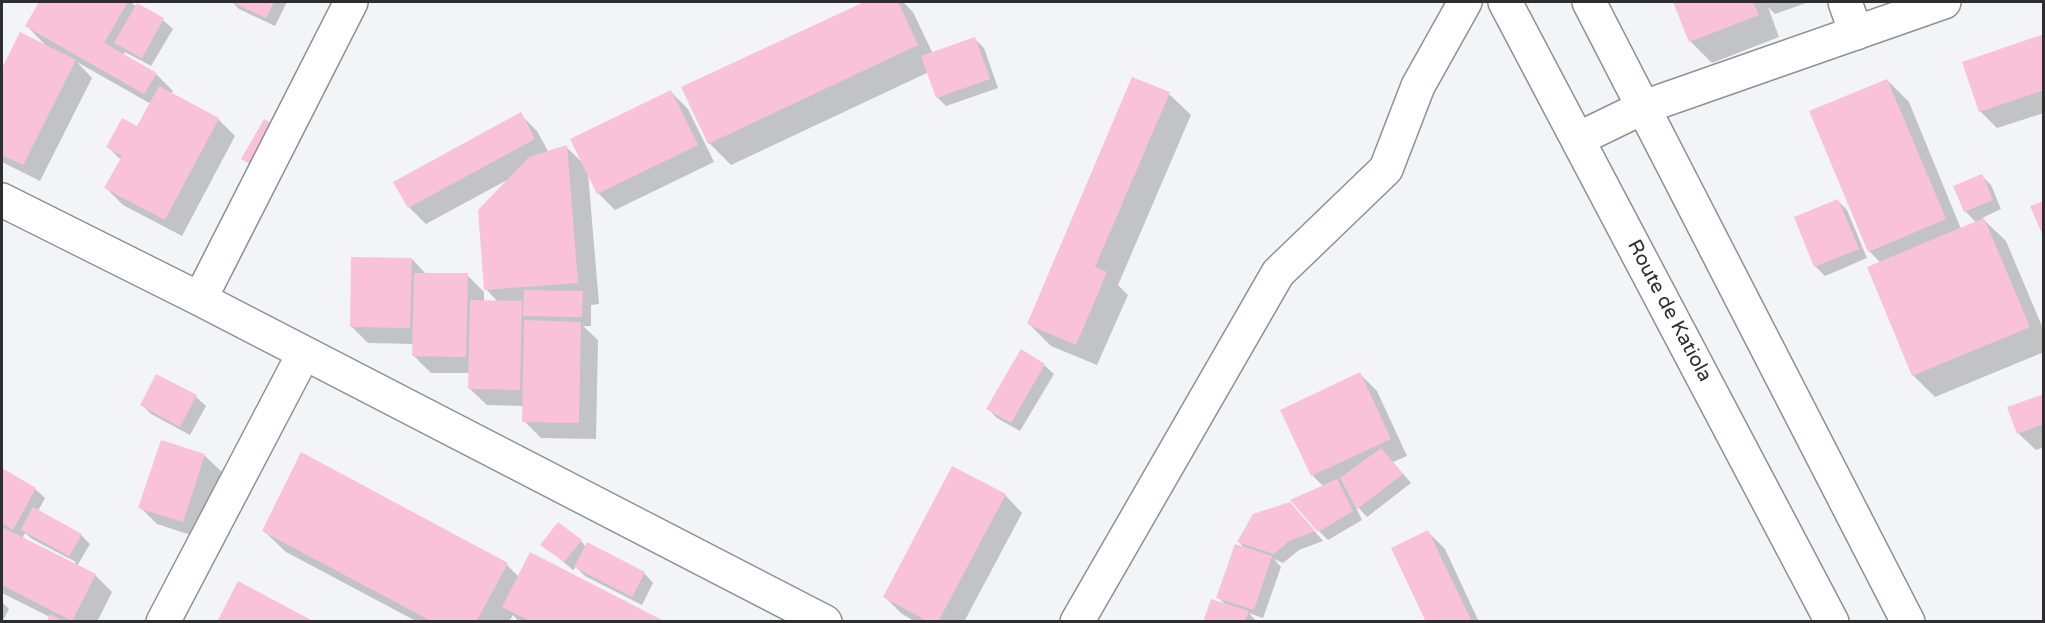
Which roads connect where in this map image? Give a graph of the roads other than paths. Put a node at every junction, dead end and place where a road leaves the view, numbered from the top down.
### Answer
1 (351, 2) edge
2 (1465, 2) edge
3 (1505, 2) edge
4 (1589, 2) edge
5 (1845, 2) edge
6 (1944, 2) edge
7 (1856, 33) junction
8 (1644, 107) junction
9 (1578, 140) junction
10 (2, 200) edge
11 (200, 299) junction
12 (304, 353) junction
13 (164, 621) edge
14 (825, 621) edge
15 (1077, 621) edge
16 (1832, 621) edge
17 (1908, 621) edge

1 - 11 main road
2 - 15 main road
3 - 9 main road, Route de Katiola
4 - 8 main road
5 - 7 main road
6 - 7 main road
7 - 8 main road
8 - 9 main road
8 - 17 main road
9 - 16 main road, Route de Katiola
10 - 11 main road
11 - 12 main road
12 - 13 main road
12 - 14 main road

